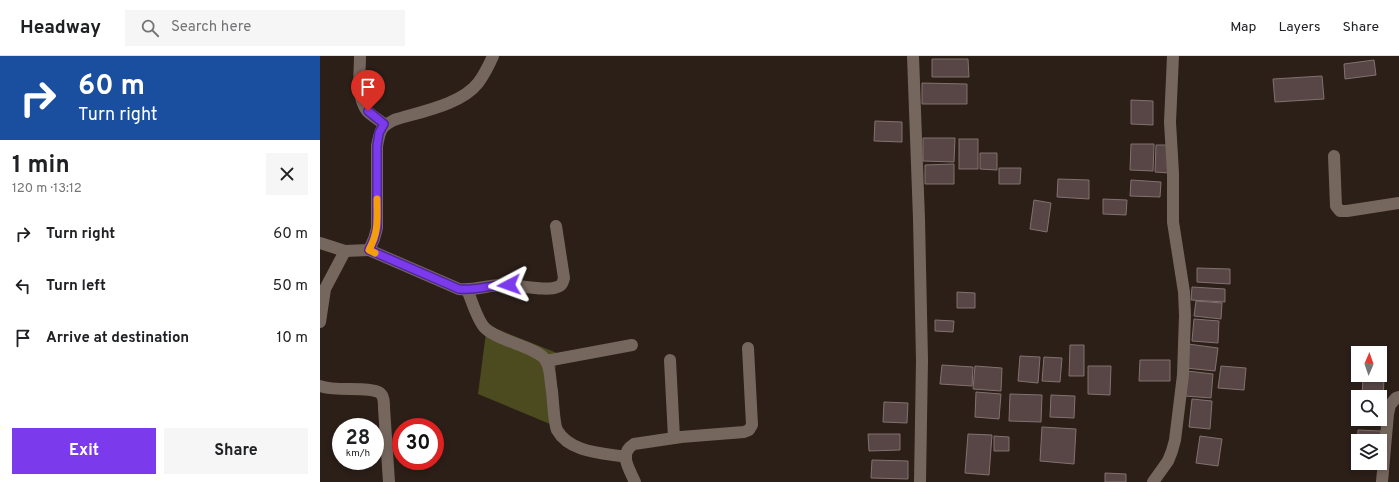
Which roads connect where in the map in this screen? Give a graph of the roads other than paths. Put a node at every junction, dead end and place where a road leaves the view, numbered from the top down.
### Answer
1 (360, 56) edge
2 (493, 56) edge
3 (913, 56) edge
4 (1173, 56) edge
5 (384, 124) junction
6 (1334, 156) dead end
7 (1399, 204) edge
8 (556, 226) dead end
9 (320, 243) edge
10 (369, 250) junction
11 (345, 251) junction
12 (467, 290) junction
13 (320, 322) edge
14 (632, 344) dead end
15 (748, 348) dead end
16 (670, 360) dead end
17 (546, 361) junction
18 (320, 386) edge
19 (1399, 397) edge
20 (674, 438) junction
21 (626, 457) junction
22 (389, 482) edge
23 (635, 482) edge
24 (920, 482) edge
25 (1153, 482) edge
26 (1382, 482) edge

1 - 5 street
2 - 5 street
3 - 24 street
4 - 25 street
5 - 10 street
6 - 7 street
8 - 12 street
9 - 11 street
10 - 11 street
10 - 12 street
11 - 13 street
12 - 17 street
14 - 17 street
15 - 20 street
16 - 20 street
17 - 21 street
18 - 22 street
19 - 26 street
20 - 21 street
21 - 23 street

